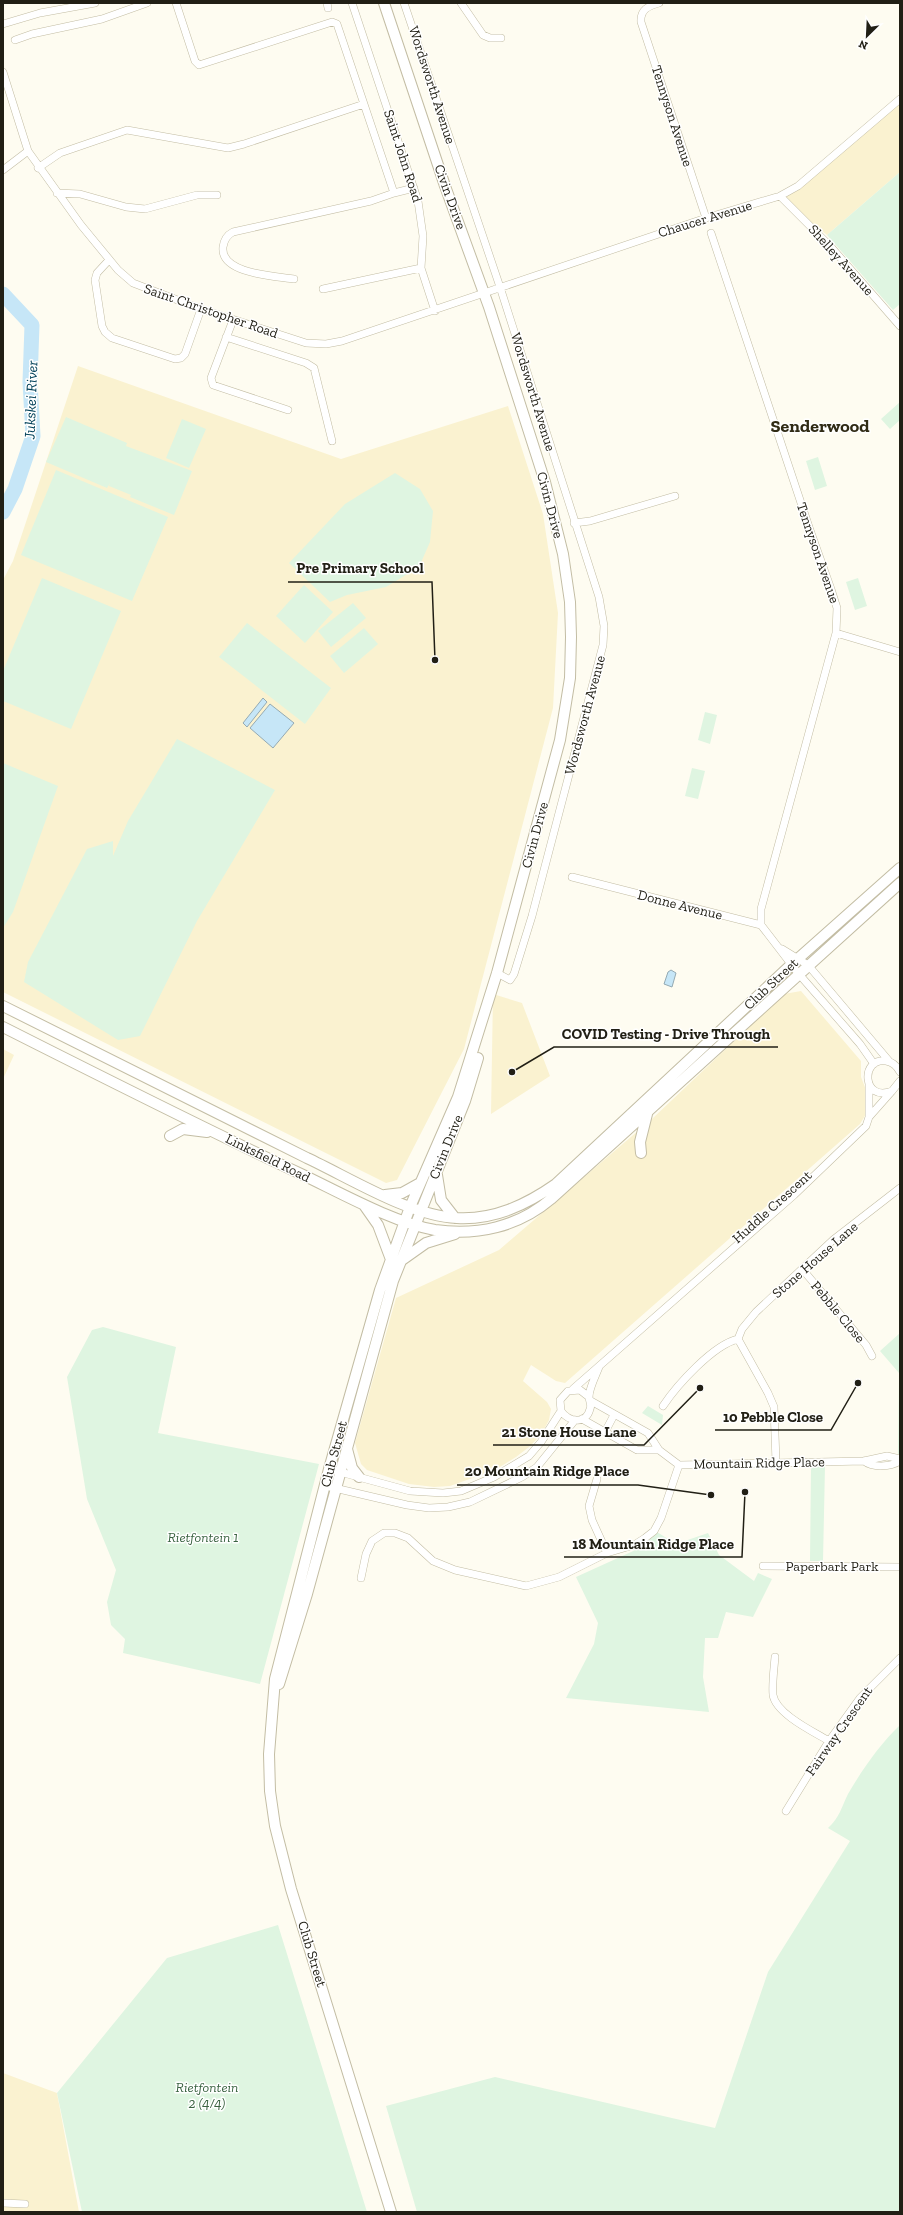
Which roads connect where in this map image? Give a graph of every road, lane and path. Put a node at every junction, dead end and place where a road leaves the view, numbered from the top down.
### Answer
1 (95, 3) edge
2 (147, 3) edge
3 (176, 3) edge
4 (352, 3) edge
5 (384, 3) edge
6 (404, 3) edge
7 (461, 3) edge
8 (659, 3) edge
9 (3, 24) edge
10 (501, 38) dead end
11 (15, 40) dead end
12 (3, 72) edge
13 (900, 99) edge
14 (364, 104) junction
15 (28, 151) junction
16 (38, 168) junction
17 (3, 170) edge
18 (414, 188) junction
19 (57, 193) junction
20 (394, 193) junction
21 (217, 195) dead end
22 (780, 196) junction
23 (706, 218) junction
24 (711, 233) dead end
25 (110, 260) junction
26 (421, 268) junction
27 (294, 279) dead end
28 (500, 287) junction
29 (322, 289) dead end
30 (484, 294) junction
31 (201, 309) junction
32 (434, 311) junction
33 (232, 320) junction
34 (900, 326) edge
35 (226, 337) junction
36 (288, 410) dead end
37 (332, 441) dead end
38 (675, 496) dead end
39 (574, 524) junction
40 (836, 633) junction
41 (900, 652) edge
42 (900, 868) edge
43 (572, 877) dead end
44 (900, 883) edge
45 (761, 925) junction
46 (795, 961) junction
47 (808, 965) junction
48 (497, 973) junction
49 (798, 973) junction
50 (3, 1006) edge
51 (484, 1021) junction
52 (3, 1027) edge
53 (889, 1061) junction
54 (874, 1064) junction
55 (899, 1069) edge
56 (900, 1082) edge
57 (869, 1084) junction
58 (892, 1091) junction
59 (647, 1114) junction
60 (869, 1117) junction
61 (217, 1134) junction
62 (170, 1136) dead end
63 (641, 1153) dead end
64 (437, 1169) junction
65 (420, 1183) junction
66 (900, 1188) edge
67 (383, 1195) junction
68 (536, 1197) joint
69 (362, 1203) junction
70 (544, 1205) joint
71 (410, 1207) junction
72 (420, 1211) junction
73 (455, 1218) junction
74 (404, 1221) junction
75 (414, 1225) junction
76 (460, 1232) junction
77 (390, 1257) junction
78 (401, 1261) junction
79 (803, 1270) junction
80 (738, 1339) junction
81 (872, 1356) dead end
82 (599, 1366) junction
83 (573, 1389) junction
84 (590, 1399) junction
85 (663, 1406) dead end
86 (561, 1411) junction
87 (614, 1415) junction
88 (578, 1420) junction
89 (605, 1432) junction
90 (347, 1447) junction
91 (659, 1450) junction
92 (900, 1460) edge
93 (776, 1462) junction
94 (679, 1465) junction
95 (329, 1469) junction
96 (340, 1473) junction
97 (359, 1477) junction
98 (598, 1479) dead end
99 (326, 1486) junction
100 (337, 1489) junction
101 (607, 1553) junction
102 (763, 1566) dead end
103 (900, 1566) edge
104 (361, 1578) dead end
105 (775, 1657) dead end
106 (900, 1658) edge
107 (274, 1690) junction
108 (829, 1742) junction
109 (786, 1811) dead end
110 (3, 2203) edge
111 (25, 2204) dead end
112 (391, 2212) edge

1 - 9 street
2 - 11 street
3 - 14 street
4 - 18 street, Saint John Road
5 - 30 main road, Civin Drive
6 - 28 street, Wordsworth Avenue
7 - 10 street
8 - 23 street, Tennyson Avenue
12 - 15 street, Saint Christopher Road
13 - 22 street, Chaucer Avenue
14 - 16 street
14 - 20 street
15 - 16 street, Saint Christopher Road
15 - 17 street
16 - 19 street, Saint Christopher Road
18 - 20 street
18 - 26 street, Saint John Road
19 - 21 street
19 - 25 street, Saint Christopher Road
20 - 27 street
22 - 23 street, Chaucer Avenue
22 - 34 street, Shelley Avenue
23 - 28 street, Chaucer Avenue
24 - 40 street, Tennyson Avenue
25 - 31 street, Saint Christopher Road
25 - 31 street
26 - 29 street
26 - 32 street, Saint John Road
28 - 30 street, Chaucer Avenue
28 - 39 street, Wordsworth Avenue
30 - 32 street, Saint Christopher Road
30 - 48 main road, Civin Drive
31 - 33 street, Saint Christopher Road
32 - 33 street, Saint Christopher Road
33 - 35 street
35 - 36 street
35 - 37 street
38 - 39 street
39 - 48 street, Wordsworth Avenue
40 - 41 street
40 - 45 street, Tennyson Avenue
42 - 46 main road, Club Street
43 - 45 street, Donne Avenue
44 - 47 main road, Club Street
45 - 46 street
46 - 47 street
46 - 49 street
46 - 68 main road, Club Street
47 - 49 main road, Club Street
47 - 53 street
48 - 51 main road, Civin Drive
49 - 54 street
49 - 59 main road, Club Street
50 - 67 main road, Linksfield Road
51 - 64 main road, Civin Drive
51 - 65 main road, Civin Drive
52 - 61 main road, Linksfield Road
53 - 54 street
53 - 55 street
54 - 57 street
56 - 58 street, Huddle Crescent
57 - 58 street
57 - 60 street
58 - 60 street, Huddle Crescent
59 - 63 main road
59 - 70 main road, Club Street
60 - 82 street, Huddle Crescent
61 - 62 main road
61 - 69 main road, Linksfield Road
64 - 72 main road, Civin Drive
64 - 73 main road
65 - 67 main road
65 - 71 main road, Civin Drive
66 - 79 street, Stone House Lane
67 - 71 main road, Linksfield Road
68 - 73 main road, Linksfield Road
69 - 74 main road, Linksfield Road
69 - 77 main road
70 - 76 main road, Linksfield Road
71 - 72 main road, Linksfield Road
71 - 74 main road, Civin Drive
72 - 73 main road, Linksfield Road
72 - 75 main road, Civin Drive
74 - 75 main road, Linksfield Road
74 - 77 main road, Club Street
75 - 76 main road, Linksfield Road
75 - 78 main road, Club Street
76 - 78 main road
77 - 95 main road, Club Street
78 - 90 main road, Club Street
79 - 80 street, Stone House Lane
79 - 81 street, Pebble Close
80 - 85 street
80 - 93 street
82 - 83 street, Huddle Crescent
82 - 84 street
83 - 84 street
83 - 86 street
84 - 87 street
84 - 88 street
86 - 88 street
86 - 97 street
87 - 89 street
87 - 91 street
88 - 89 street
88 - 100 street
89 - 91 street
90 - 96 main road, Club Street
90 - 97 main road
91 - 94 street, Mountain Ridge Place
92 - 93 street, Mountain Ridge Place
93 - 94 street, Mountain Ridge Place
94 - 101 street
95 - 96 street
95 - 99 main road, Club Street
96 - 97 street
96 - 100 main road, Club Street
98 - 101 street
99 - 100 street
99 - 107 main road, Club Street
100 - 107 main road, Club Street
101 - 104 street
102 - 103 street, Paperbark Park
105 - 108 street
106 - 108 street, Fairway Crescent
107 - 112 main road, Club Street
108 - 109 street, Fairway Crescent
110 - 111 street

